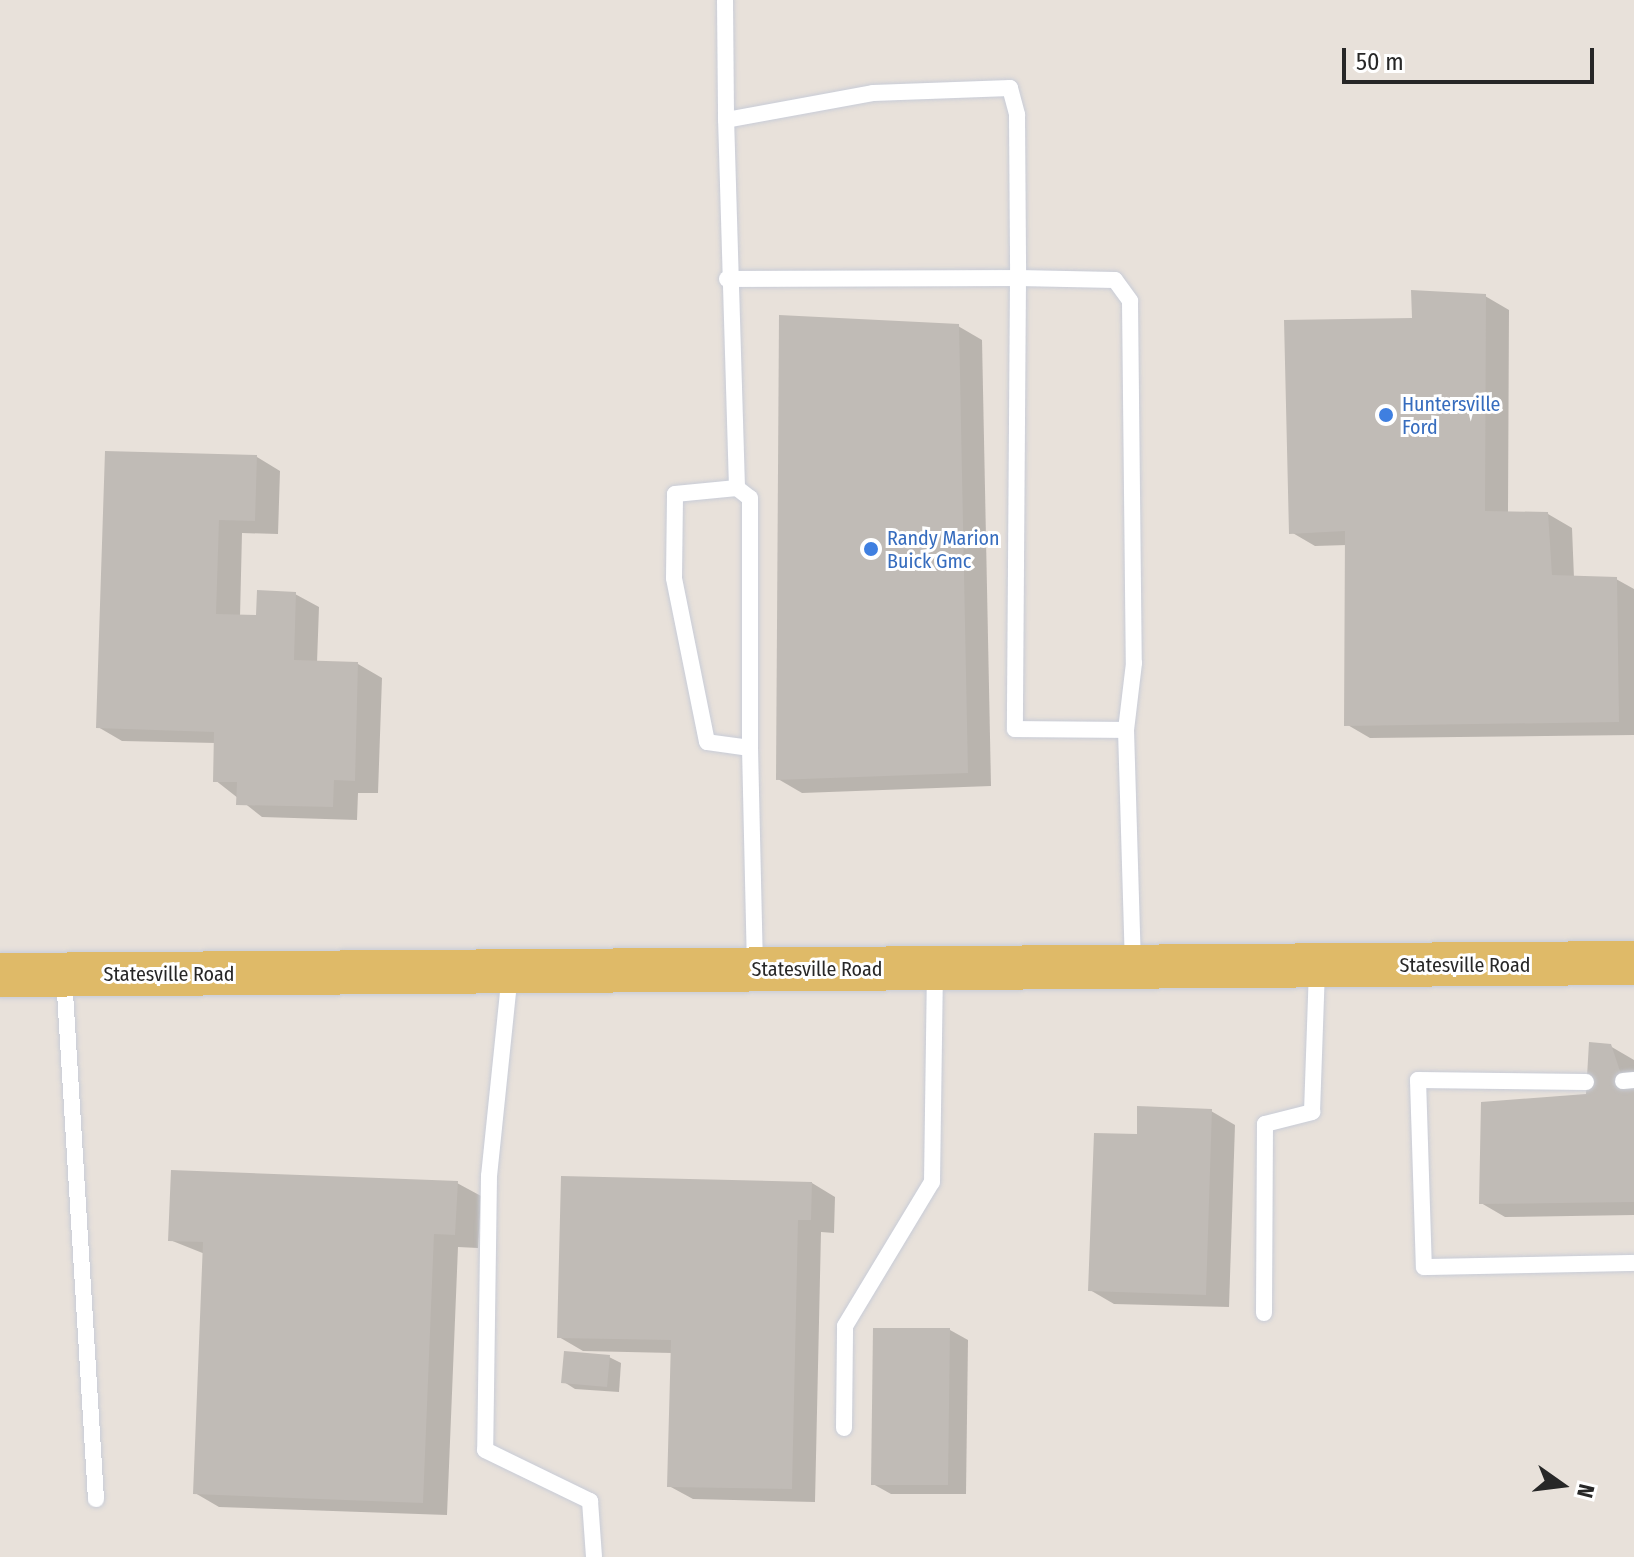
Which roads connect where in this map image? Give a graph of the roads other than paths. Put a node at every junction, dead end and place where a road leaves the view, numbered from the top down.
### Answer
1 (725, 0) edge
2 (726, 120) junction
3 (1018, 278) junction
4 (727, 279) junction
5 (737, 488) junction
6 (1126, 730) junction
7 (750, 748) junction
8 (1634, 963) edge
9 (1317, 965) junction
10 (1133, 967) junction
11 (935, 968) junction
12 (755, 970) junction
13 (510, 971) junction
14 (64, 974) junction
15 (0, 975) edge
16 (1586, 1082) dead end
17 (1634, 1263) edge
18 (1264, 1313) dead end
19 (844, 1428) dead end
20 (96, 1499) dead end
21 (594, 1557) edge

1 - 2 lane
2 - 3 lane
2 - 4 lane
3 - 4 lane
3 - 6 lane
3 - 6 lane
4 - 5 lane
5 - 7 lane
5 - 7 lane
6 - 10 lane
7 - 12 lane
8 - 9 main road, Statesville Road
9 - 10 main road, Statesville Road
9 - 18 lane
10 - 11 main road, Statesville Road
11 - 12 main road, Statesville Road
11 - 19 lane
12 - 13 main road, Statesville Road
13 - 14 main road, Statesville Road
13 - 21 lane
14 - 15 main road, Statesville Road
14 - 20 lane
16 - 17 lane

